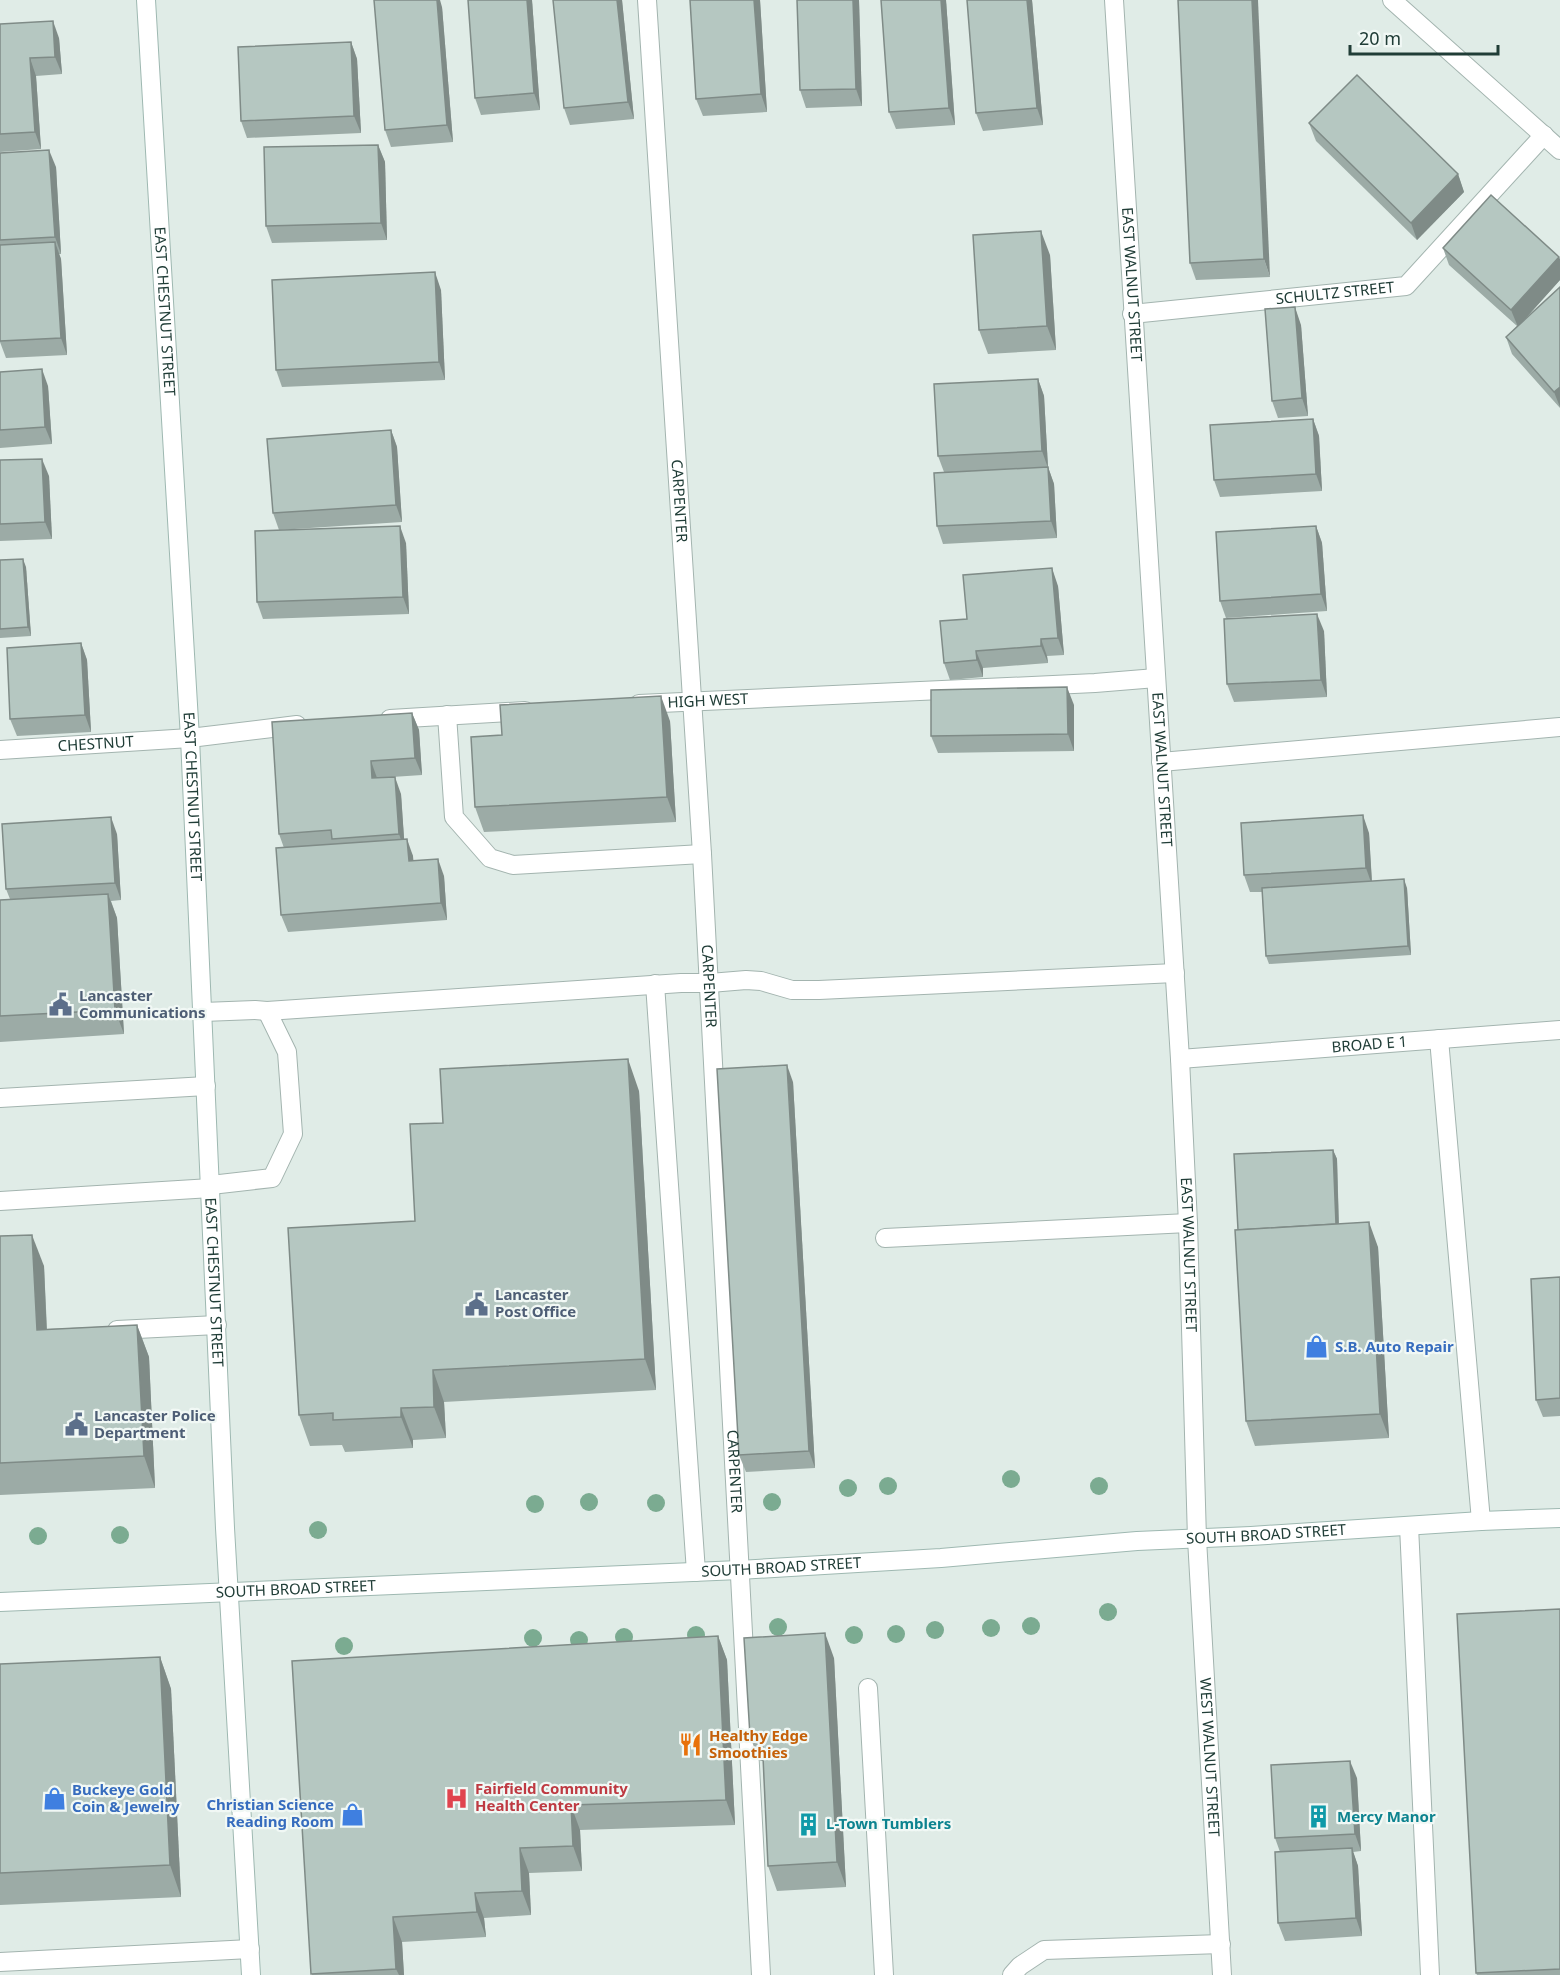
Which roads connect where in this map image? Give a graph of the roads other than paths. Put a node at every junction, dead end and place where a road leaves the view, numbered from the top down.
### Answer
1 (146, 0) edge
2 (647, 0) edge
3 (1114, 0) edge
4 (1392, 0) edge
5 (1544, 135) junction
6 (1560, 150) edge
7 (1132, 314) junction
8 (1156, 678) junction
9 (692, 702) junction
10 (622, 705) edge
11 (540, 710) edge
12 (447, 715) junction
13 (370, 720) edge
14 (314, 724) edge
15 (1560, 727) edge
16 (190, 738) junction
17 (0, 750) edge
18 (1161, 762) junction
19 (702, 854) junction
20 (1175, 973) junction
21 (710, 983) junction
22 (655, 984) junction
23 (267, 1011) junction
24 (203, 1012) junction
25 (1560, 1030) edge
26 (1439, 1039) junction
27 (1180, 1059) junction
28 (206, 1086) junction
29 (0, 1098) edge
30 (211, 1186) junction
31 (0, 1201) edge
32 (1188, 1223) junction
33 (885, 1238) dead end
34 (217, 1325) junction
35 (103, 1331) edge
36 (1560, 1518) edge
37 (1481, 1521) junction
38 (1409, 1526) junction
39 (1197, 1539) junction
40 (739, 1570) junction
41 (696, 1572) junction
42 (229, 1593) junction
43 (0, 1602) edge
44 (868, 1688) dead end
45 (1221, 1944) junction
46 (250, 1949) junction
47 (0, 1962) edge
48 (251, 1975) edge
49 (761, 1975) edge
50 (884, 1975) edge
51 (1012, 1975) edge
52 (1222, 1975) edge
53 (1430, 1975) edge

1 - 16 street, EAST CHESTNUT STREET
2 - 9 street, CARPENTER
3 - 7 street, EAST WALNUT STREET
4 - 5 street
5 - 6 street
5 - 7 street, SCHULTZ STREET
7 - 8 street, EAST WALNUT STREET
8 - 9 street, HIGH WEST
8 - 18 street, EAST WALNUT STREET
9 - 10 street, HIGH WEST
9 - 19 street, CARPENTER
11 - 12 street
12 - 13 street
12 - 19 street
14 - 16 street
15 - 18 street
16 - 17 street, CHESTNUT
16 - 24 street, EAST CHESTNUT STREET
18 - 20 street, EAST WALNUT STREET
19 - 21 street, CARPENTER
20 - 21 street
20 - 27 street, EAST WALNUT STREET
21 - 22 street
21 - 40 street, CARPENTER
22 - 23 street
22 - 41 street
23 - 24 street
23 - 30 street
24 - 28 street, EAST CHESTNUT STREET
25 - 26 street, BROAD E 1
26 - 27 street, BROAD E 1
26 - 37 street
27 - 32 street, EAST WALNUT STREET
28 - 29 street
28 - 30 street, EAST CHESTNUT STREET
30 - 31 street
30 - 34 street, EAST CHESTNUT STREET
32 - 33 street
32 - 39 street, EAST WALNUT STREET
34 - 35 street
34 - 42 street, EAST CHESTNUT STREET
36 - 37 street, SOUTH BROAD STREET
37 - 38 street, SOUTH BROAD STREET
38 - 39 street, SOUTH BROAD STREET
38 - 53 street
39 - 40 street, SOUTH BROAD STREET
39 - 45 street, WEST WALNUT STREET
40 - 41 street, SOUTH BROAD STREET
40 - 49 street, CARPENTER
41 - 42 street, SOUTH BROAD STREET
42 - 43 street, SOUTH BROAD STREET
42 - 46 street, EAST CHESTNUT STREET
44 - 50 street
45 - 51 street
45 - 52 street, WEST WALNUT STREET
46 - 47 street
46 - 48 street, EAST CHESTNUT STREET

